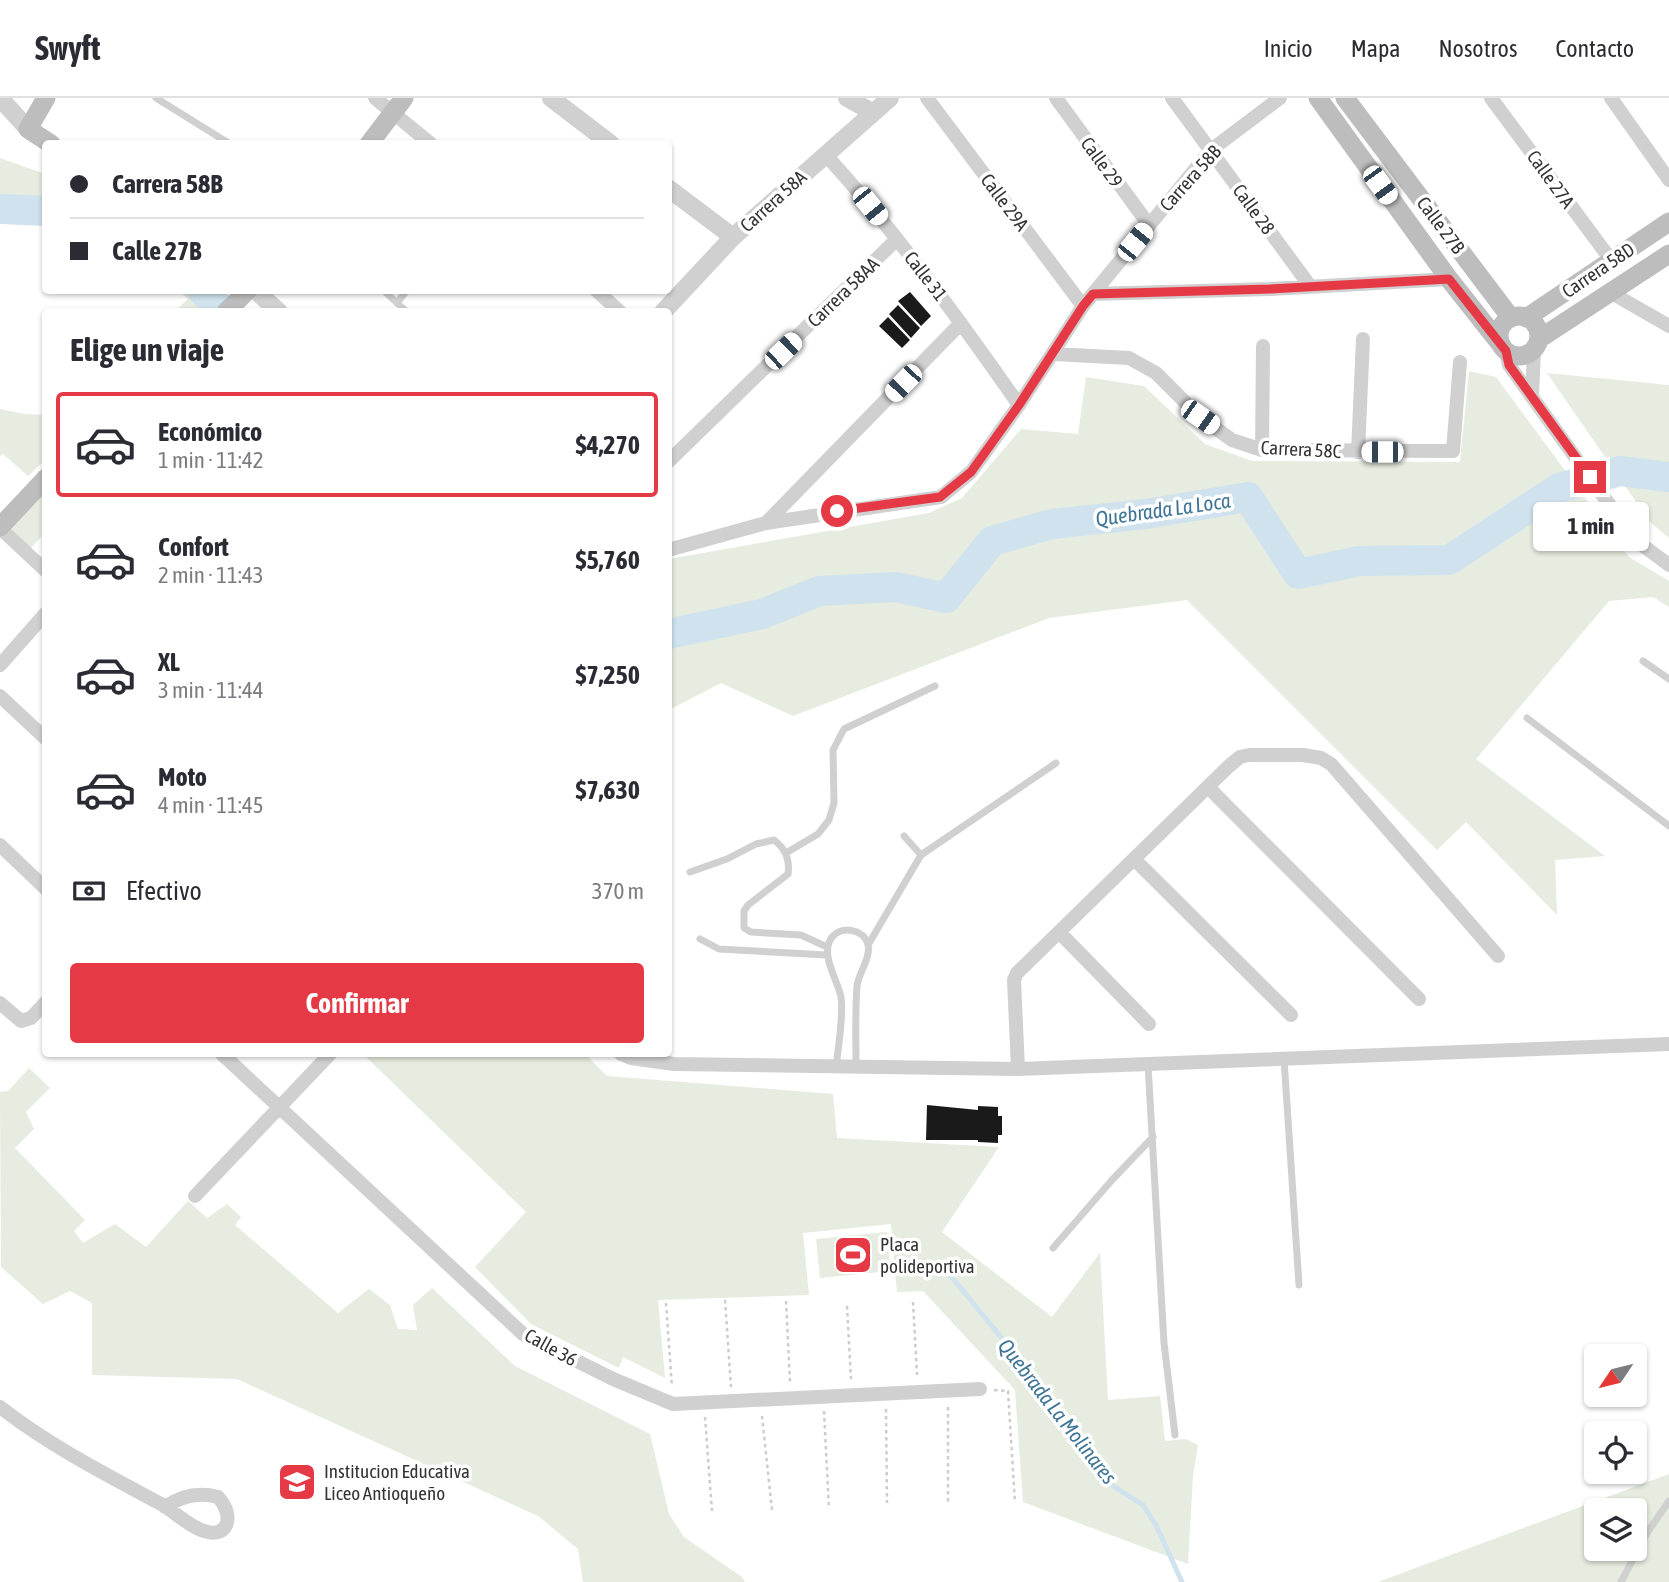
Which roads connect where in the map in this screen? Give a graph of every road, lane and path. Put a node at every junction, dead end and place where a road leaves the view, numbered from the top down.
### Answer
1 (0, 98) edge
2 (46, 98) edge
3 (156, 98) edge
4 (375, 98) edge
5 (551, 98) edge
6 (847, 98) edge
7 (890, 98) edge
8 (927, 98) edge
9 (1056, 98) edge
10 (1172, 98) edge
11 (1280, 98) edge
12 (1318, 98) edge
13 (1345, 98) edge
14 (1491, 98) edge
15 (1611, 98) edge
16 (399, 105) edge
17 (872, 113) junction
18 (28, 129) junction
19 (45, 140) edge
20 (224, 140) edge
21 (372, 140) edge
22 (427, 140) edge
23 (606, 140) edge
24 (1210, 150) junction
25 (825, 154) junction
26 (1669, 180) edge
27 (672, 191) edge
28 (1669, 222) edge
29 (1149, 225) junction
30 (733, 237) junction
31 (897, 239) junction
32 (1669, 254) edge
33 (1611, 260) junction
34 (1449, 279) junction
35 (1310, 286) junction
36 (1609, 292) junction
37 (244, 294) edge
38 (259, 294) edge
39 (387, 294) edge
40 (404, 294) edge
41 (600, 294) edge
42 (1093, 294) junction
43 (397, 303) junction
44 (1083, 306) junction
45 (230, 308) edge
46 (275, 308) edge
47 (403, 308) edge
48 (616, 308) edge
49 (667, 308) edge
50 (1519, 318) junction
51 (961, 323) junction
52 (1669, 327) edge
53 (1363, 339) dead end
54 (1536, 344) junction
55 (1263, 346) dead end
56 (1504, 349) junction
57 (1054, 354) junction
58 (1460, 362) dead end
59 (1532, 396) junction
60 (1019, 405) junction
61 (1262, 450) junction
62 (1359, 452) junction
63 (672, 458) edge
64 (42, 482) edge
65 (766, 523) junction
66 (0, 528) edge
67 (672, 550) edge
68 (1669, 565) edge
69 (42, 567) edge
70 (42, 618) edge
71 (1643, 661) dead end
72 (0, 665) edge
73 (1669, 679) edge
74 (935, 686) dead end
75 (0, 696) edge
76 (1527, 718) dead end
77 (42, 735) edge
78 (1056, 763) dead end
79 (1208, 787) junction
80 (1669, 826) edge
81 (904, 836) dead end
82 (0, 845) edge
83 (786, 853) junction
84 (921, 855) junction
85 (1134, 859) junction
86 (690, 872) dead end
87 (42, 885) edge
88 (1059, 932) junction
89 (700, 939) dead end
90 (868, 945) junction
91 (827, 951) junction
92 (1498, 956) dead end
93 (1419, 999) dead end
94 (0, 1003) edge
95 (42, 1006) edge
96 (1291, 1015) dead end
97 (1149, 1024) dead end
98 (1669, 1044) edge
99 (225, 1057) edge
100 (327, 1057) edge
101 (628, 1057) edge
102 (1284, 1059) junction
103 (1148, 1065) junction
104 (836, 1067) junction
105 (856, 1067) junction
106 (1018, 1069) junction
107 (280, 1106) junction
108 (1153, 1137) junction
109 (195, 1196) dead end
110 (1053, 1248) dead end
111 (1299, 1285) dead end
112 (725, 1300) dead end
113 (786, 1301) dead end
114 (913, 1302) dead end
115 (666, 1303) dead end
116 (847, 1306) dead end
117 (980, 1389) joint
118 (948, 1391) junction
119 (918, 1392) junction
120 (886, 1394) junction
121 (852, 1396) junction
122 (823, 1397) junction
123 (790, 1399) junction
124 (761, 1400) junction
125 (732, 1401) junction
126 (704, 1403) junction
127 (673, 1404) junction
128 (0, 1407) edge
129 (1175, 1435) dead end
130 (1669, 1501) edge
131 (948, 1502) dead end
132 (887, 1503) dead end
133 (1015, 1503) dead end
134 (165, 1507) dead end
135 (829, 1509) dead end
136 (772, 1510) dead end
137 (712, 1511) dead end
138 (1621, 1582) edge

1 - 18 street
2 - 18 main road
3 - 20 lane
4 - 16 street
5 - 23 street
6 - 17 street
7 - 17 street, Carrera 58A
8 - 44 street, Calle 29A
9 - 29 street, Calle 29
10 - 24 street, Calle 28
11 - 24 street, Carrera 58B
12 - 34 main road, Calle 27B
13 - 50 main road, Calle 27B
14 - 33 street, Calle 27A
15 - 26 street
16 - 21 main road
16 - 22 street
17 - 25 street, Carrera 58A
18 - 19 main road
24 - 29 street, Carrera 58B
24 - 35 street, Calle 28
25 - 30 street, Carrera 58A
25 - 31 street, Calle 31
27 - 30 street
28 - 33 main road, Carrera 58D
29 - 42 street, Carrera 58B
30 - 49 street, Carrera 58A
31 - 51 street, Calle 31
31 - 63 street, Carrera 58AA
32 - 36 main road, Carrera 58D
33 - 50 main road, Carrera 58D
34 - 35 street
34 - 56 main road, Calle 27B
35 - 42 street
36 - 52 street
36 - 54 main road, Carrera 58D
37 - 45 main road
38 - 46 street
39 - 43 lane
40 - 43 lane
41 - 48 street
42 - 44 street, Carrera 58B
43 - 47 lane
44 - 57 street, Carrera 58B
50 - 54 main road
50 - 56 main road
51 - 60 street, Calle 31
51 - 65 street, Carrera 58B
53 - 62 street
54 - 56 main road
54 - 59 street
55 - 61 street
56 - 59 street, Calle 27B
57 - 60 street, Carrera 58B
57 - 61 street, Carrera 58C
58 - 62 street, Carrera 58C
59 - 68 street, Calle 27B
60 - 65 street, Carrera 58B
61 - 62 street, Carrera 58C
64 - 66 main road
65 - 67 street, Carrera 58B
66 - 69 street
70 - 72 street
71 - 73 lane
74 - 83 lane
75 - 77 street
76 - 80 lane
78 - 84 lane
79 - 85 street
79 - 92 street
79 - 93 street
81 - 84 lane
82 - 87 street
83 - 86 lane
83 - 91 lane
84 - 90 lane
85 - 88 street
85 - 96 street
88 - 97 street
88 - 106 street
89 - 91 lane
90 - 91 lane
90 - 105 lane
91 - 104 lane
94 - 95 street
98 - 102 street
99 - 107 street, Calle 36
100 - 107 street
101 - 104 street
102 - 103 street
102 - 111 lane
103 - 106 street
103 - 108 lane
104 - 105 street
105 - 106 street
107 - 109 street
107 - 127 street, Calle 36
108 - 110 lane
108 - 129 lane
112 - 125 path
113 - 123 path
114 - 119 path
115 - 127 path
116 - 121 path
117 - 118 street, Calle 36
117 - 133 path
118 - 119 street, Calle 36
118 - 131 path
119 - 120 street, Calle 36
120 - 121 street, Calle 36
120 - 132 path
121 - 122 street, Calle 36
122 - 123 street, Calle 36
122 - 135 path
123 - 124 street, Calle 36
124 - 125 street, Calle 36
124 - 136 path
125 - 126 street, Calle 36
126 - 127 street, Calle 36
126 - 137 path
128 - 134 street
130 - 138 lane

